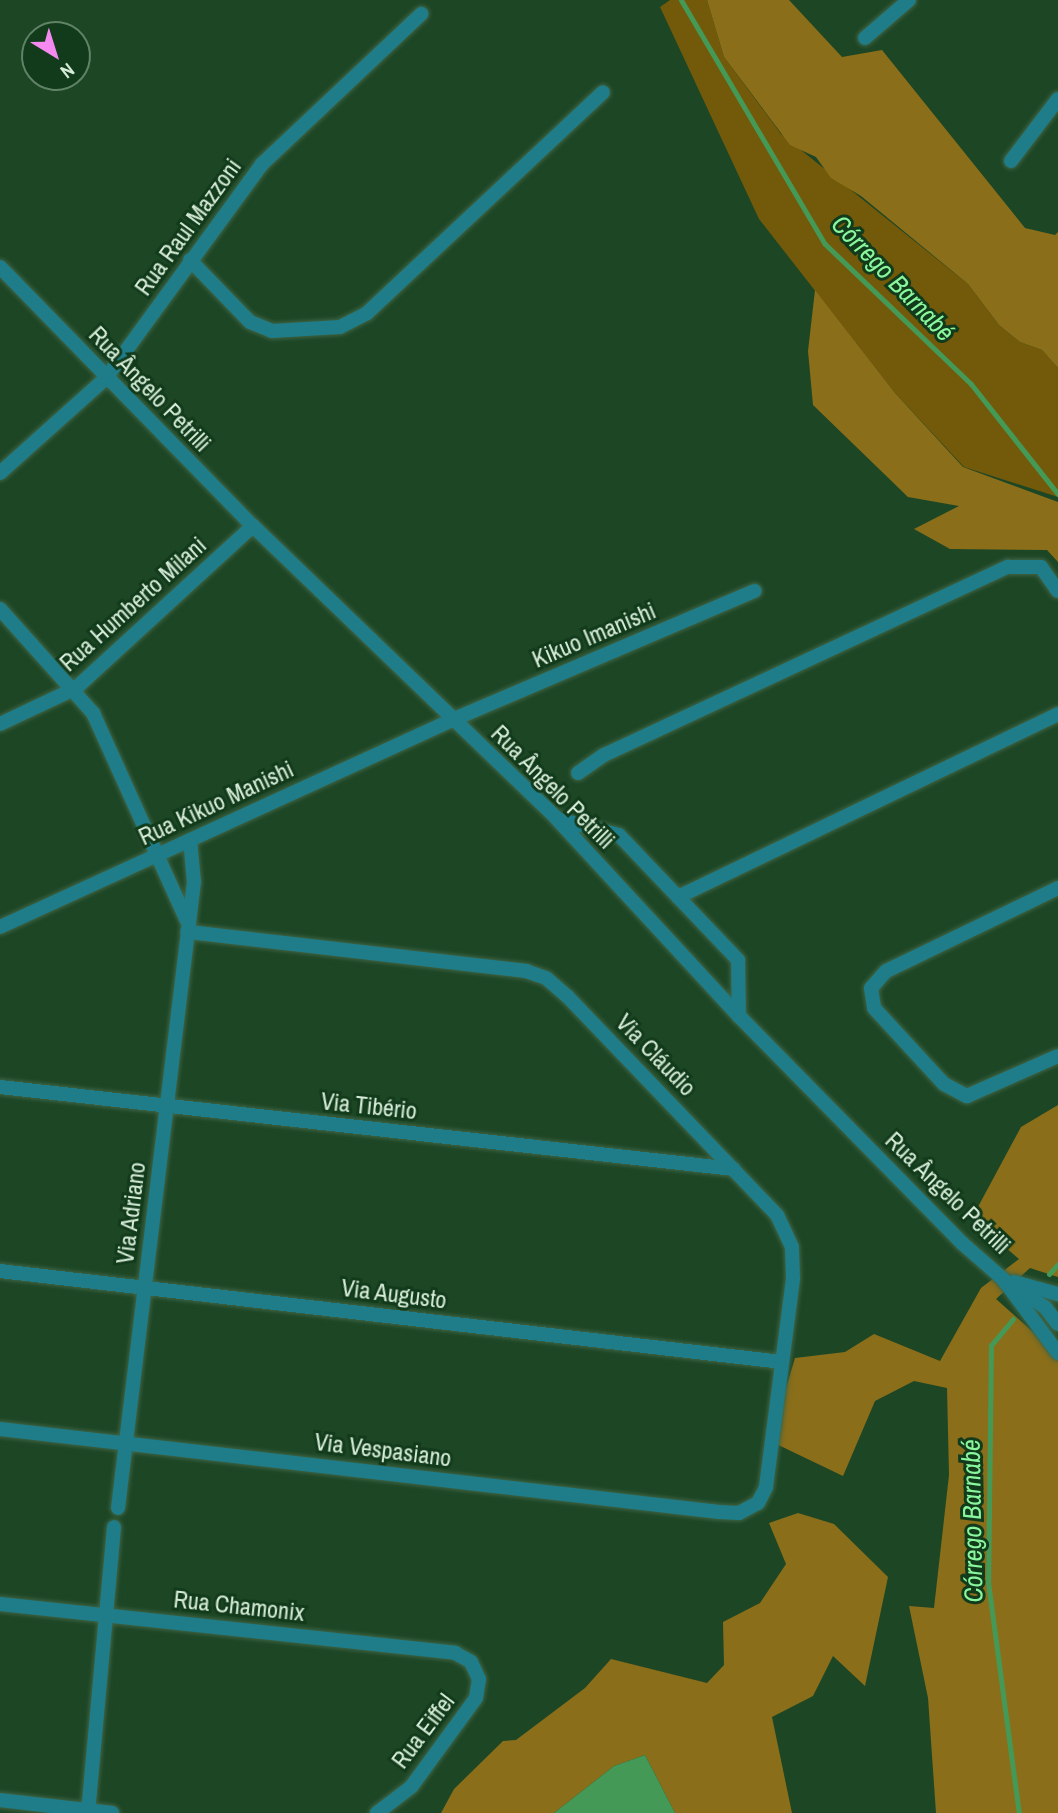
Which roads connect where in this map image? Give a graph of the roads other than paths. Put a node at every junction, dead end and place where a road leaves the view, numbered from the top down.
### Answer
1 (909, 0) edge
2 (422, 14) dead end
3 (865, 38) dead end
4 (603, 92) dead end
5 (1058, 100) edge
6 (1011, 161) dead end
7 (190, 260) junction
8 (0, 267) edge
9 (106, 378) junction
10 (0, 473) edge
11 (253, 526) junction
12 (755, 591) dead end
13 (1058, 591) edge
14 (0, 609) edge
15 (76, 688) junction
16 (1058, 714) edge
17 (452, 720) junction
18 (0, 724) edge
19 (578, 774) dead end
20 (556, 818) junction
21 (190, 840) junction
22 (158, 855) junction
23 (1058, 888) edge
24 (678, 897) junction
25 (187, 927) junction
26 (0, 928) edge
27 (739, 1016) junction
28 (1058, 1056) edge
29 (0, 1087) edge
30 (167, 1106) junction
31 (733, 1169) junction
32 (0, 1271) edge
33 (1003, 1279) junction
34 (145, 1288) junction
35 (1058, 1294) edge
36 (1058, 1324) edge
37 (1058, 1353) edge
38 (782, 1362) junction
39 (0, 1429) edge
40 (126, 1444) junction
41 (758, 1503) joint
42 (118, 1508) dead end
43 (114, 1527) dead end
44 (0, 1604) edge
45 (106, 1615) junction
46 (471, 1662) joint
47 (0, 1800) edge
48 (88, 1812) edge
49 (112, 1813) edge
50 (377, 1813) edge

1 - 3 street
2 - 7 street, Rua Raul Mazzoni
4 - 7 street
5 - 6 street
7 - 9 street, Rua Raul Mazzoni
8 - 9 street, Rua Ângelo Petrilli
9 - 10 street, Rua Raul Mazzoni
9 - 11 street, Rua Ângelo Petrilli
11 - 15 street, Rua Humberto Milani
11 - 17 street, Rua Ângelo Petrilli
12 - 17 street, Kikuo Imanishi
13 - 19 street
14 - 15 street
15 - 18 street, Rua Humberto Milani
15 - 22 street
16 - 24 street
17 - 20 street, Rua Ângelo Petrilli
17 - 21 street, Rua Kikuo Manishi
20 - 24 street
20 - 27 street, Rua Ângelo Petrilli
21 - 22 street, Rua Kikuo Manishi
21 - 25 street, Via Adriano
22 - 25 street
22 - 26 street, Rua Kikuo Manishi
23 - 28 street
24 - 27 street
25 - 30 street, Via Adriano
25 - 31 street, Via Cláudio
27 - 33 street, Rua Ângelo Petrilli
29 - 30 street, Via Tibério
30 - 31 street, Via Tibério
30 - 34 street, Via Adriano
31 - 38 street, Via Cláudio
32 - 34 street, Via Augusto
33 - 35 street
33 - 36 street
33 - 37 street, Rua Ângelo Petrilli
34 - 38 street, Via Augusto
34 - 40 street, Via Adriano
38 - 41 street, Via Cláudio
39 - 40 street, Via Vespasiano
40 - 41 street, Via Vespasiano
40 - 42 street, Via Adriano
43 - 45 street
44 - 45 street, Rua Chamonix
45 - 46 street, Rua Chamonix
45 - 48 street
46 - 50 street, Rua Eiffel
47 - 48 street
48 - 49 street

